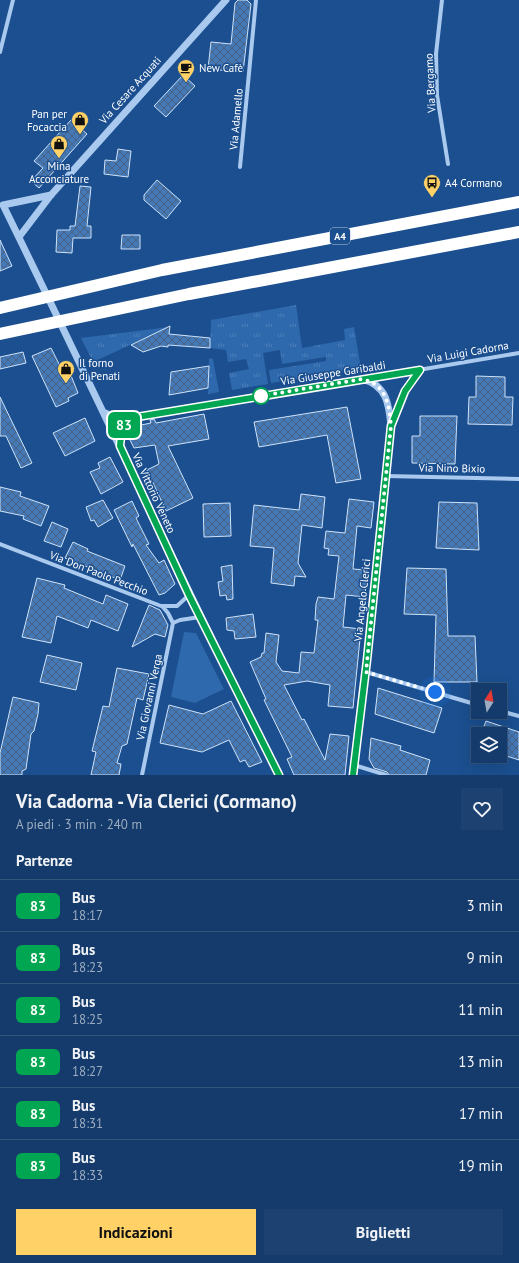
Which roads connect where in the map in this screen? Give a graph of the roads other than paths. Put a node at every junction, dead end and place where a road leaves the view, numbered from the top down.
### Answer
1 (13, 0) edge
2 (226, 0) edge
3 (256, 0) edge
4 (442, 0) edge
5 (0, 52) edge
6 (448, 164) dead end
7 (240, 168) dead end
8 (51, 195) junction
9 (2, 202) edge
10 (519, 202) edge
11 (519, 232) edge
12 (19, 237) junction
13 (0, 308) edge
14 (0, 334) edge
15 (519, 353) edge
16 (420, 370) junction
17 (362, 379) junction
18 (103, 411) junction
19 (131, 418) junction
20 (391, 426) junction
21 (120, 446) junction
22 (386, 476) junction
23 (519, 479) edge
24 (0, 544) edge
25 (189, 595) junction
26 (161, 606) junction
27 (200, 617) junction
28 (173, 623) junction
29 (366, 672) junction
30 (471, 703) edge
31 (507, 713) edge
32 (519, 716) edge
33 (354, 765) junction
34 (142, 775) edge
35 (279, 775) edge
36 (353, 775) edge
37 (386, 775) edge

1 - 5 street
2 - 8 street, Via Cesare Acquati
3 - 7 street, Via Adamello
4 - 6 street, Via Bergamo
8 - 9 street
8 - 12 street, Via Cesare Acquati
9 - 12 street, Via Vittorio Veneto
10 - 13 highway, A4
11 - 14 highway
12 - 18 street, Via Vittorio Veneto
15 - 16 street, Via Luigi Cadorna
16 - 17 street, Via Giuseppe Garibaldi
16 - 20 street, Via Angelo Clerici
17 - 19 street, Via Giuseppe Garibaldi
17 - 20 street, Via Angelo Clerici
18 - 19 street, Via Giuseppe Garibaldi
18 - 21 street, Via Vittorio Veneto
19 - 21 street
20 - 22 street, Via Angelo Clerici
21 - 25 street, Via Vittorio Veneto
22 - 23 street, Via Nino Bixio
22 - 29 street, Via Angelo Clerici
24 - 26 street, Via Don Paolo Pecchio
25 - 26 street, Via Don Paolo Pecchio
25 - 27 street, Via Vittorio Veneto
26 - 28 street
27 - 28 street
27 - 35 street, Via Vittorio Veneto
28 - 34 street, Via Giovanni Verga
29 - 30 street
29 - 33 street, Via Angelo Clerici
31 - 32 street
33 - 36 street, Via Angelo Clerici
33 - 37 street

